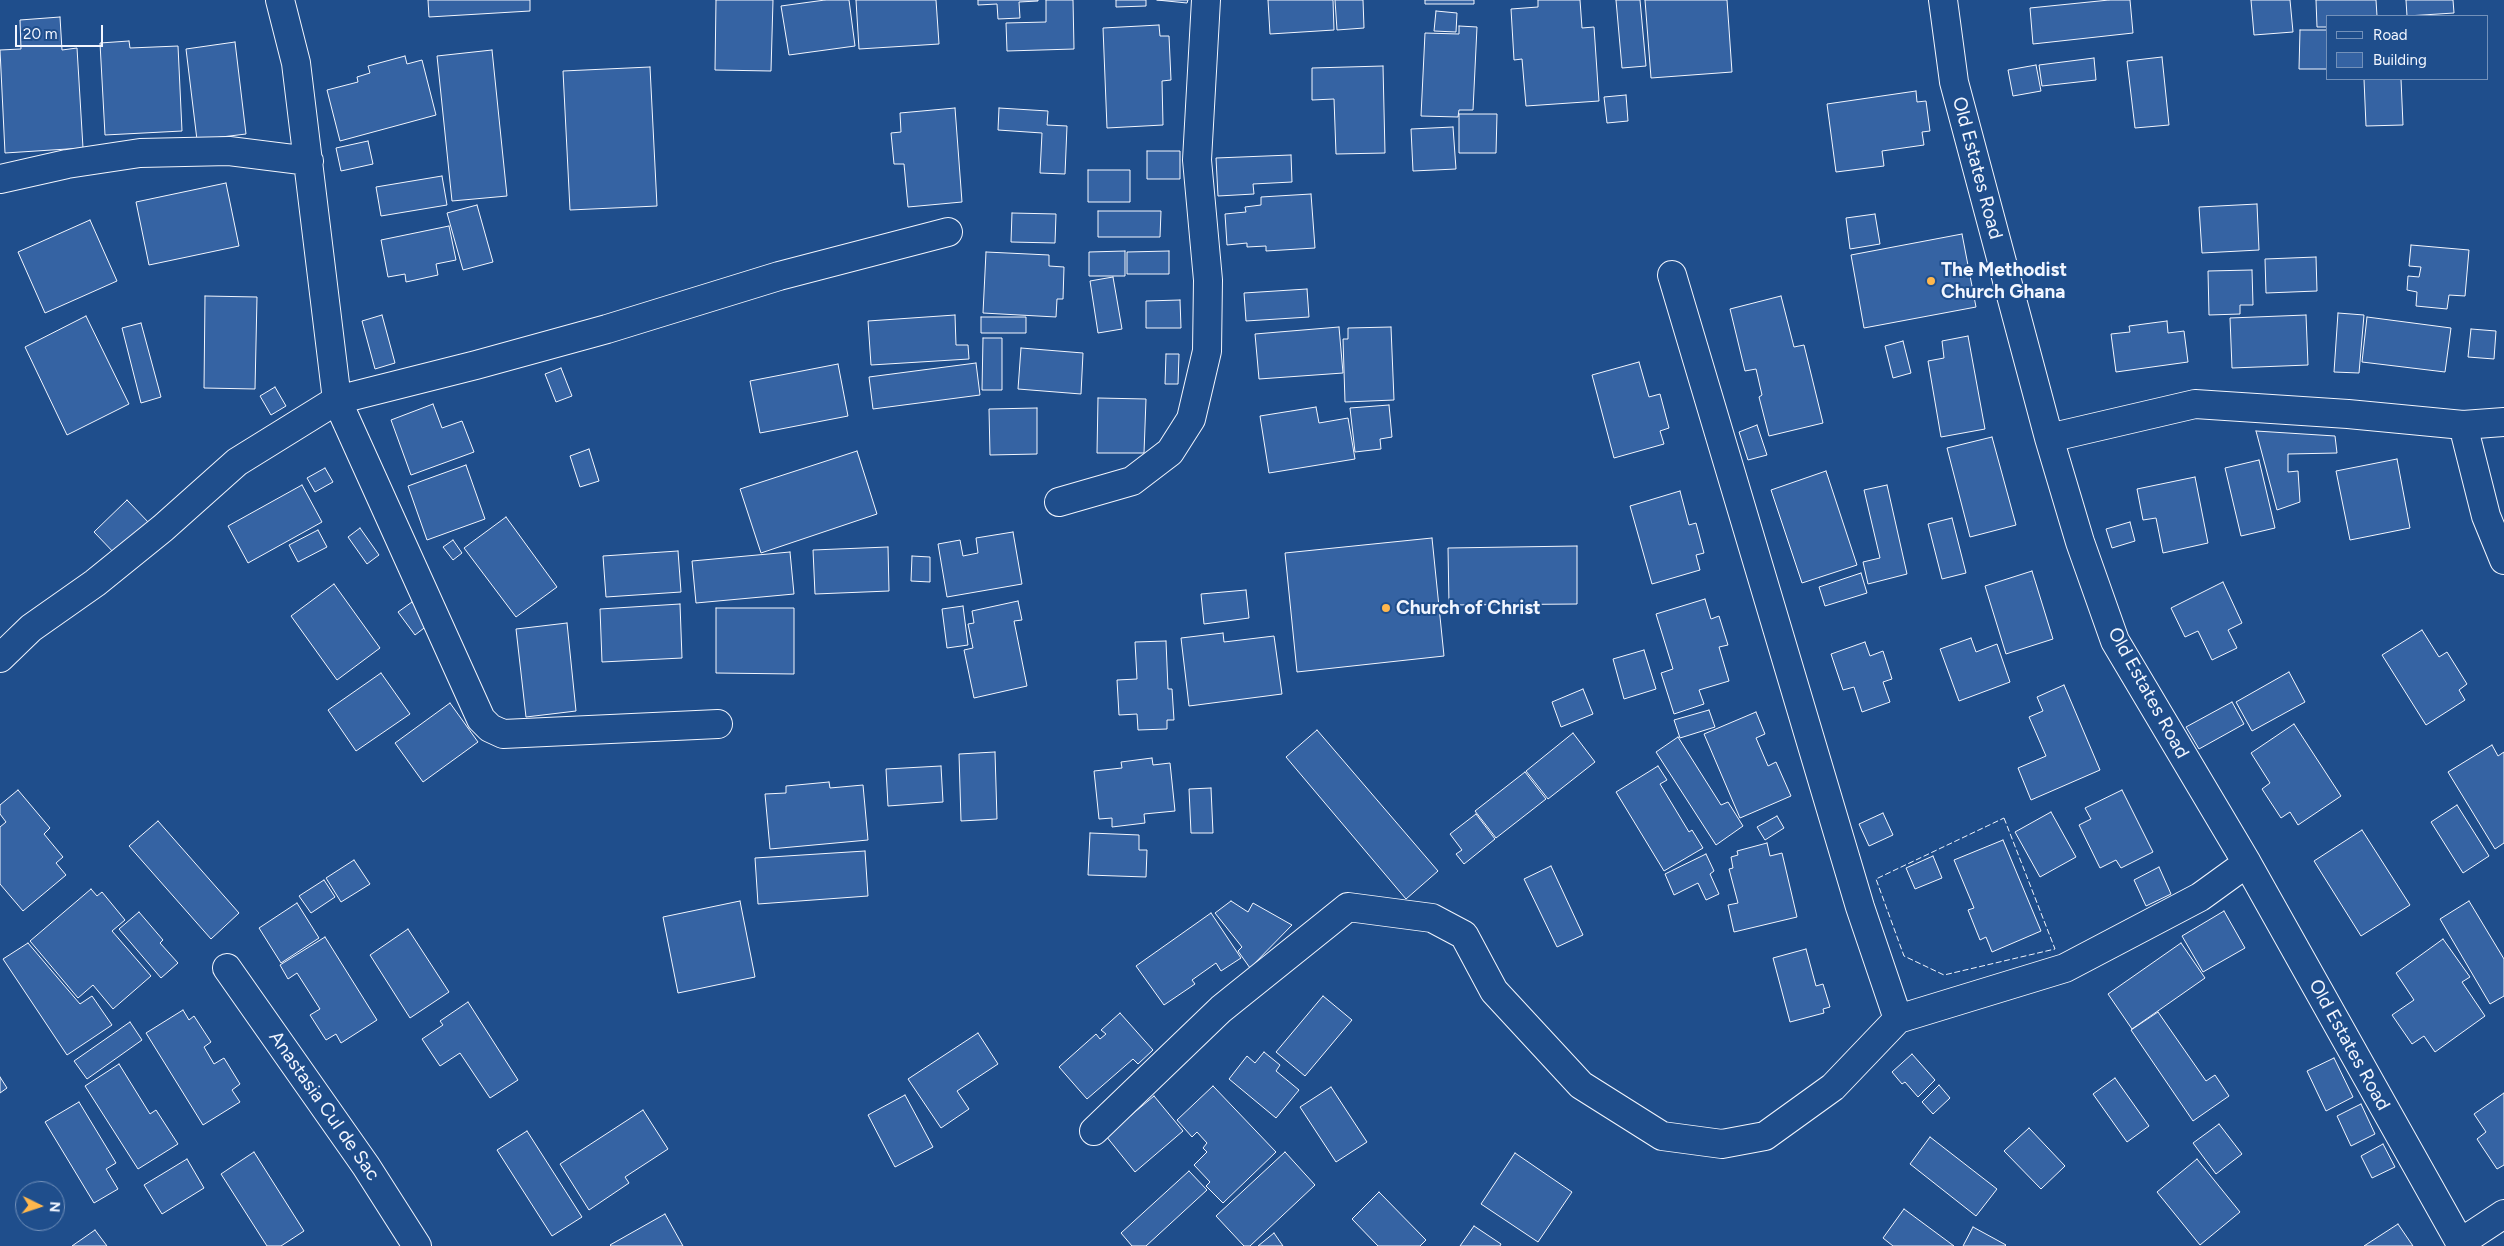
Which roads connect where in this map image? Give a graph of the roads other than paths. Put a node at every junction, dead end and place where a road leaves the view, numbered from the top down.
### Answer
1 (280, 0) edge
2 (1206, 0) edge
3 (1943, 0) edge
4 (309, 161) junction
5 (0, 179) edge
6 (948, 232) dead end
7 (1672, 275) dead end
8 (336, 400) junction
9 (2504, 422) edge
10 (2464, 425) junction
11 (2049, 438) junction
12 (1059, 502) dead end
13 (2504, 560) edge
14 (0, 658) edge
15 (718, 724) dead end
16 (2247, 863) junction
17 (227, 968) dead end
18 (1898, 1019) junction
19 (1094, 1131) dead end
20 (2504, 1214) edge
21 (2461, 1244) edge
22 (417, 1246) edge

1 - 4 street
2 - 12 street
3 - 11 street, Old Estates Road
4 - 5 street
4 - 8 street
6 - 8 street
7 - 18 street
8 - 14 street
8 - 15 street
9 - 10 street
10 - 11 street
10 - 13 street
11 - 16 street, Old Estates Road
16 - 18 street
16 - 21 street, Old Estates Road
17 - 22 street, Anastasia Cul de Sac
18 - 19 street
20 - 21 street

